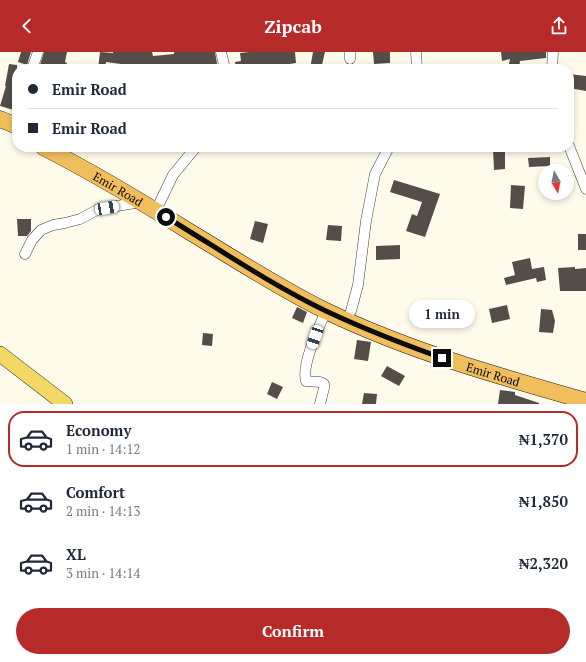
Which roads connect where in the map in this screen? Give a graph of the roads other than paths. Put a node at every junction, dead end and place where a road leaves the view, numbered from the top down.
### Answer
1 (38, 52) edge
2 (221, 52) edge
3 (416, 52) edge
4 (553, 52) edge
5 (34, 64) edge
6 (224, 64) edge
7 (417, 64) edge
8 (552, 64) edge
9 (53, 152) edge
10 (72, 152) edge
11 (192, 152) edge
12 (387, 152) edge
13 (571, 152) edge
14 (586, 189) edge
15 (141, 202) junction
16 (160, 202) junction
17 (25, 254) dead end
18 (326, 311) junction
19 (351, 311) junction
20 (0, 354) edge
21 (0, 366) edge
22 (586, 397) edge
23 (50, 404) edge
24 (65, 404) edge
25 (320, 404) edge

1 - 5 street
2 - 6 street
3 - 7 street
4 - 8 street
9 - 15 highway, Emir Road
10 - 16 highway, Emir Road
11 - 16 street
12 - 19 street
13 - 14 street
15 - 17 street
15 - 18 highway, Emir Road
16 - 19 highway, Emir Road
18 - 22 highway, Emir Road
18 - 25 street
19 - 22 highway, Emir Road
20 - 24 main road
21 - 23 main road

